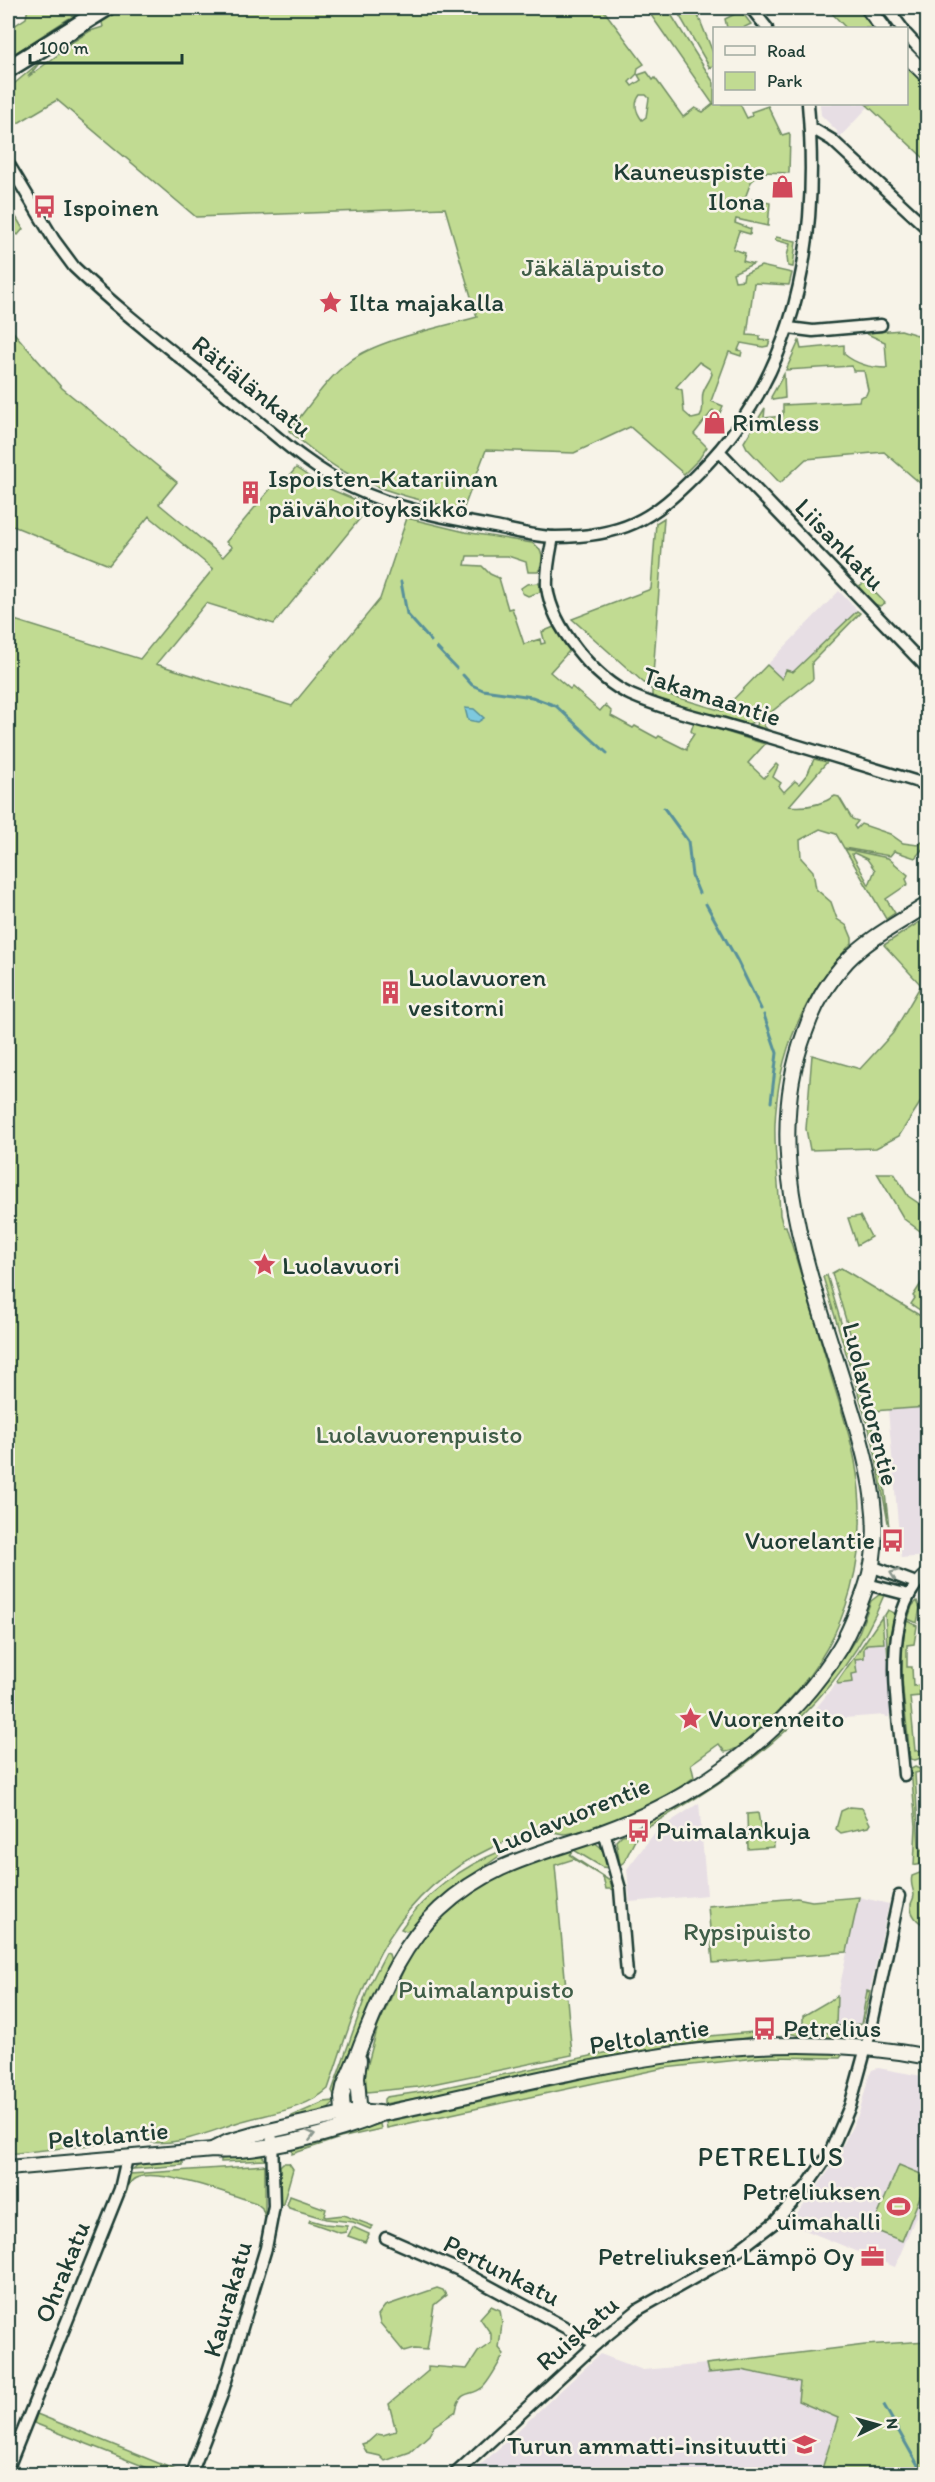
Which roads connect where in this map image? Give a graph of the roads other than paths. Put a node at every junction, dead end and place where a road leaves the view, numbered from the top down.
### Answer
1 (106, 8) edge
2 (752, 8) edge
3 (868, 8) edge
4 (889, 11) edge
5 (766, 27) edge
6 (882, 27) edge
7 (901, 27) edge
8 (908, 36) edge
9 (908, 57) edge
10 (927, 58) edge
11 (8, 69) edge
12 (927, 78) edge
13 (808, 105) edge
14 (810, 127) junction
15 (8, 164) edge
16 (927, 229) edge
17 (881, 326) dead end
18 (789, 328) junction
19 (719, 451) junction
20 (553, 537) junction
21 (927, 669) edge
22 (927, 785) edge
23 (927, 904) edge
24 (871, 1566) junction
25 (927, 1572) edge
26 (916, 1583) junction
27 (867, 1584) junction
28 (909, 1595) junction
29 (904, 1775) dead end
30 (604, 1832) junction
31 (900, 1896) dead end
32 (627, 1974) dead end
33 (361, 2046) junction
34 (866, 2048) junction
35 (927, 2057) edge
36 (360, 2117) junction
37 (344, 2120) junction
38 (271, 2130) junction
39 (273, 2145) junction
40 (213, 2150) junction
41 (127, 2158) junction
42 (8, 2168) edge
43 (386, 2238) dead end
44 (596, 2344) junction
45 (8, 2468) edge
46 (191, 2475) edge
47 (455, 2475) edge

1 - 11 main road
2 - 5 street
3 - 6 street
4 - 6 street
4 - 7 street
8 - 10 street
9 - 12 street
13 - 14 street, Rätiälänkatu
14 - 16 street
14 - 18 street, Rätiälänkatu
15 - 20 street, Rätiälänkatu
17 - 18 street
18 - 19 street, Rätiälänkatu
19 - 20 street, Rätiälänkatu
19 - 21 street, Liisankatu
20 - 22 street, Takamaantie
23 - 24 street, Luolavuorentie
26 -> 24 street
24 - 27 street, Luolavuorentie
25 - 26 street
26 - 28 street
27 - 28 street
27 - 30 street, Luolavuorentie
28 - 29 street
30 - 32 street
30 - 33 street, Luolavuorentie
31 - 34 street, Ruiskatu
33 - 36 street, Luolavuorentie
33 - 37 street, Luolavuorentie
34 - 35 street, Peltolantie
34 - 36 street, Peltolantie
34 - 44 street, Ruiskatu
36 - 37 street, Peltolantie
37 - 38 street, Peltolantie
39 -> 37 street, Peltolantie
38 - 39 street, Kaurakatu
38 - 40 street, Peltolantie
39 - 40 street, Peltolantie
39 - 46 street, Kaurakatu
40 - 41 street, Peltolantie
41 - 42 street, Peltolantie
41 - 45 street, Ohrakatu
43 - 44 street, Pertunkatu
44 - 47 street, Ruiskatu

